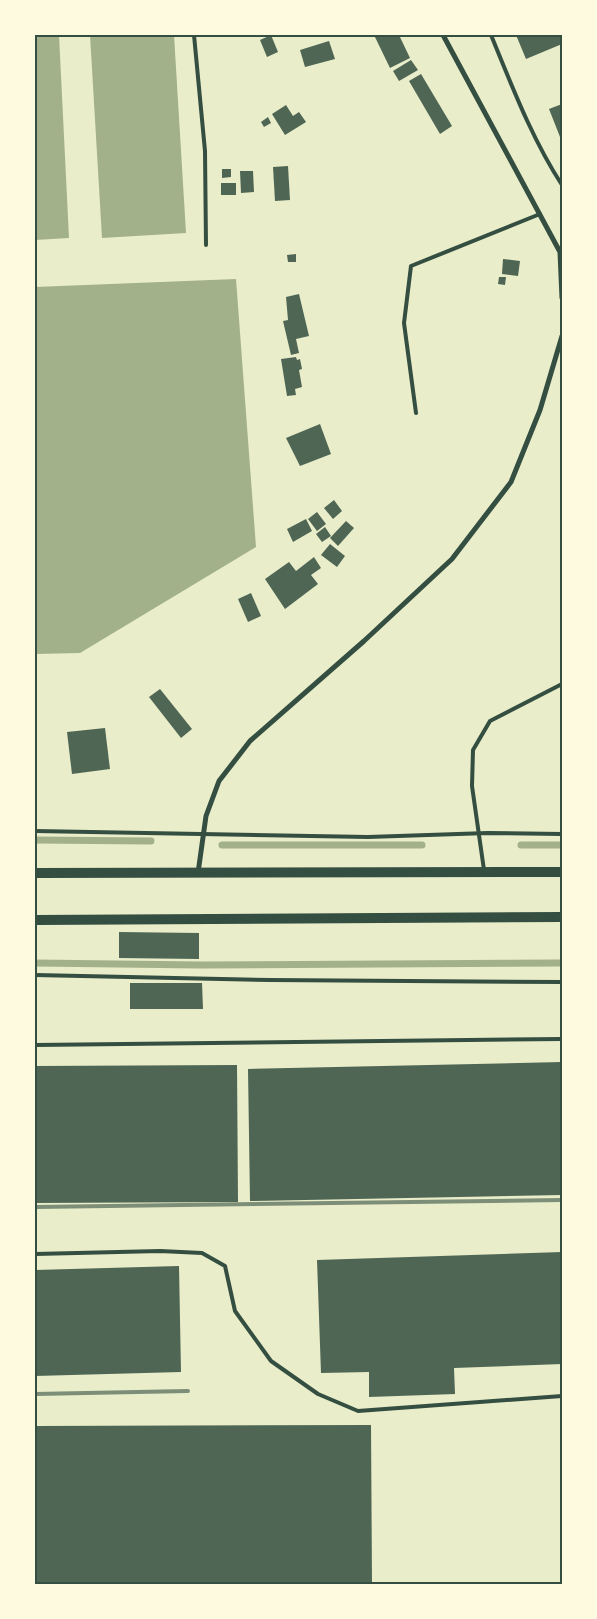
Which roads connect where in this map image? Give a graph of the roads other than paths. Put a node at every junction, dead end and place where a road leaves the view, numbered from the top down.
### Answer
1 (194, 35) edge
2 (443, 35) edge
3 (491, 35) edge
4 (562, 185) edge
5 (540, 214) junction
6 (206, 246) dead end
7 (561, 251) edge
8 (562, 298) edge
9 (562, 336) edge
10 (416, 414) dead end
11 (562, 684) edge
12 (35, 832) edge
13 (478, 833) junction
14 (204, 834) junction
15 (562, 834) edge
16 (484, 872) junction
17 (562, 872) edge
18 (35, 873) edge
19 (198, 873) junction
20 (562, 918) edge
21 (35, 920) edge
22 (35, 975) edge
23 (562, 982) edge
24 (562, 1039) edge
25 (35, 1045) edge
26 (35, 1254) edge
27 (562, 1396) edge

1 - 6 lane
2 - 5 street
3 - 4 lane
5 - 7 street
5 - 10 lane
7 - 8 street
9 - 14 street
11 - 13 lane
12 - 14 lane
13 - 14 lane
13 - 15 lane
13 - 16 lane
14 - 19 street
16 - 17 main road
16 - 19 main road
18 - 19 main road
20 - 21 main road
22 - 23 lane
24 - 25 lane
26 - 27 lane

